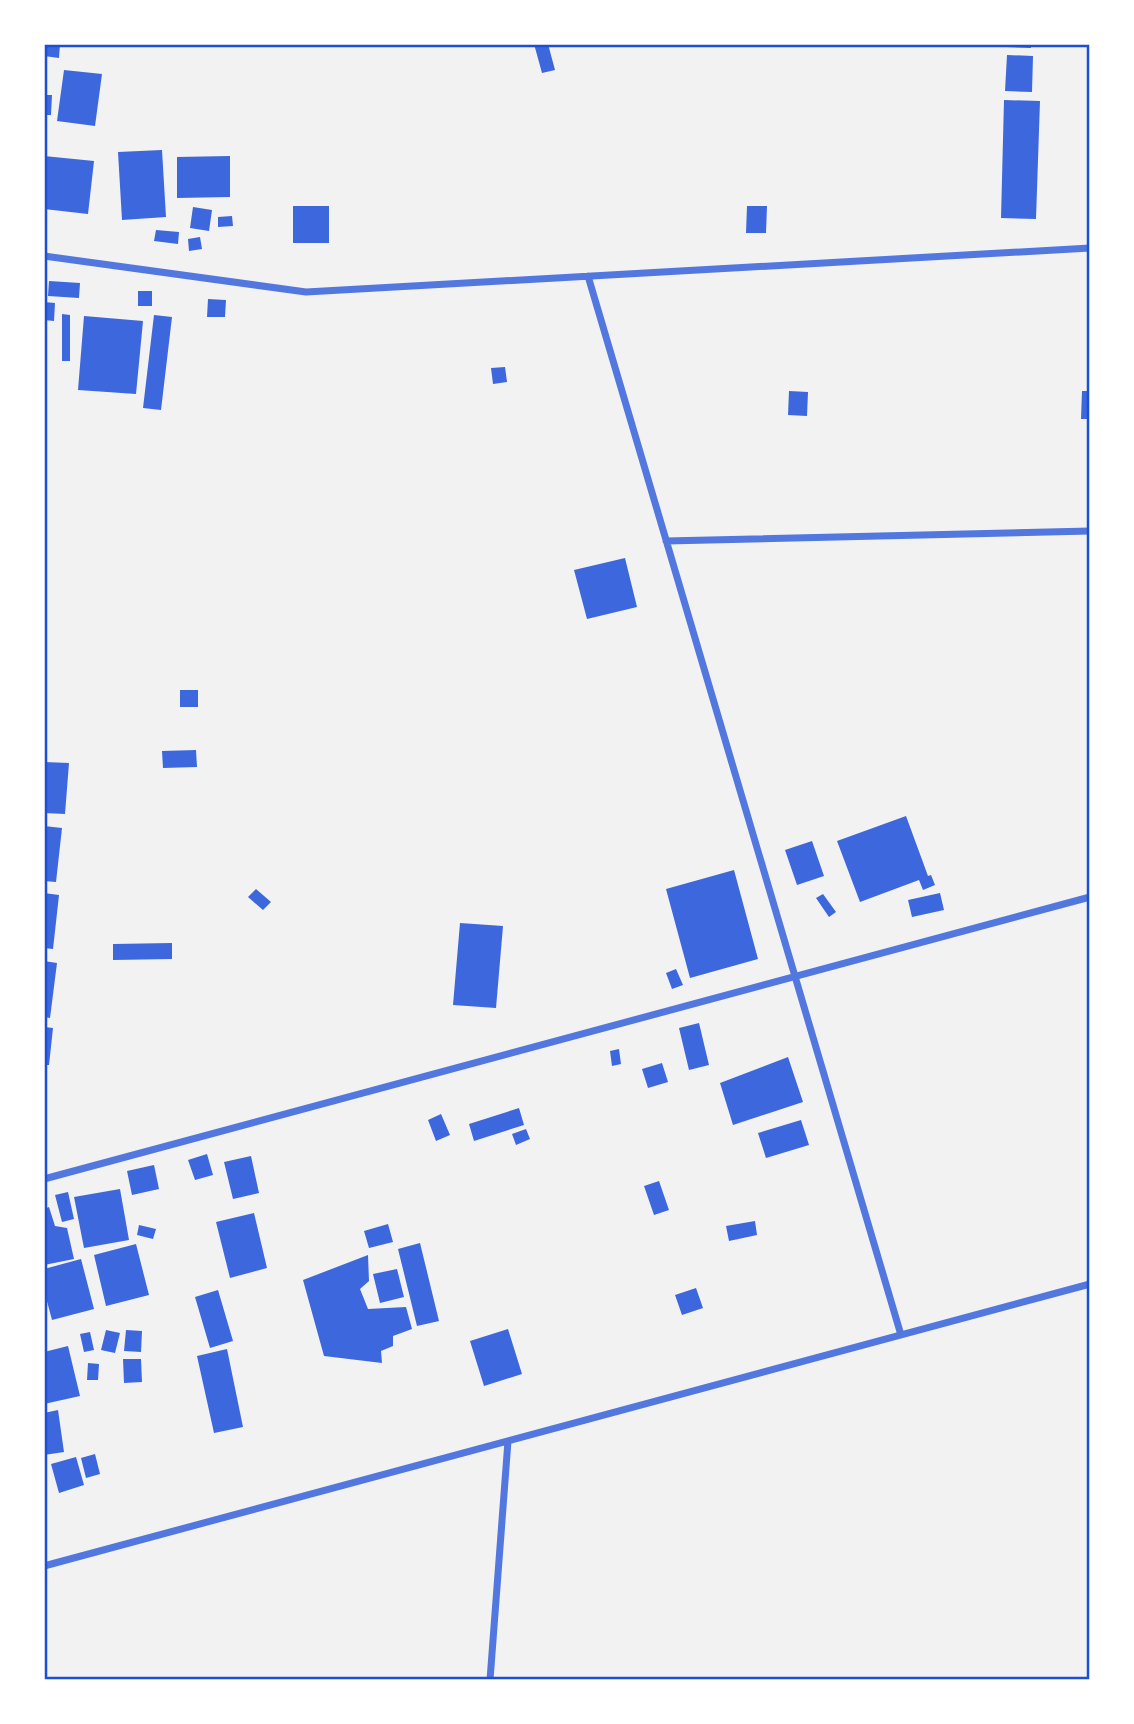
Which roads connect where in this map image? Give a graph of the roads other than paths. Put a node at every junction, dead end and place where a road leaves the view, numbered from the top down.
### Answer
1 (1090, 248) edge
2 (44, 256) edge
3 (587, 276) junction
4 (1090, 531) edge
5 (666, 541) junction
6 (1090, 897) edge
7 (795, 977) junction
8 (44, 1179) edge
9 (1090, 1284) edge
10 (901, 1335) junction
11 (508, 1441) junction
12 (44, 1566) edge
13 (490, 1680) edge

1 - 3 street
2 - 3 street
3 - 5 street
4 - 5 street
5 - 7 street
6 - 7 street
7 - 8 street
7 - 10 street
9 - 10 street
10 - 11 street
11 - 12 street
11 - 13 street

